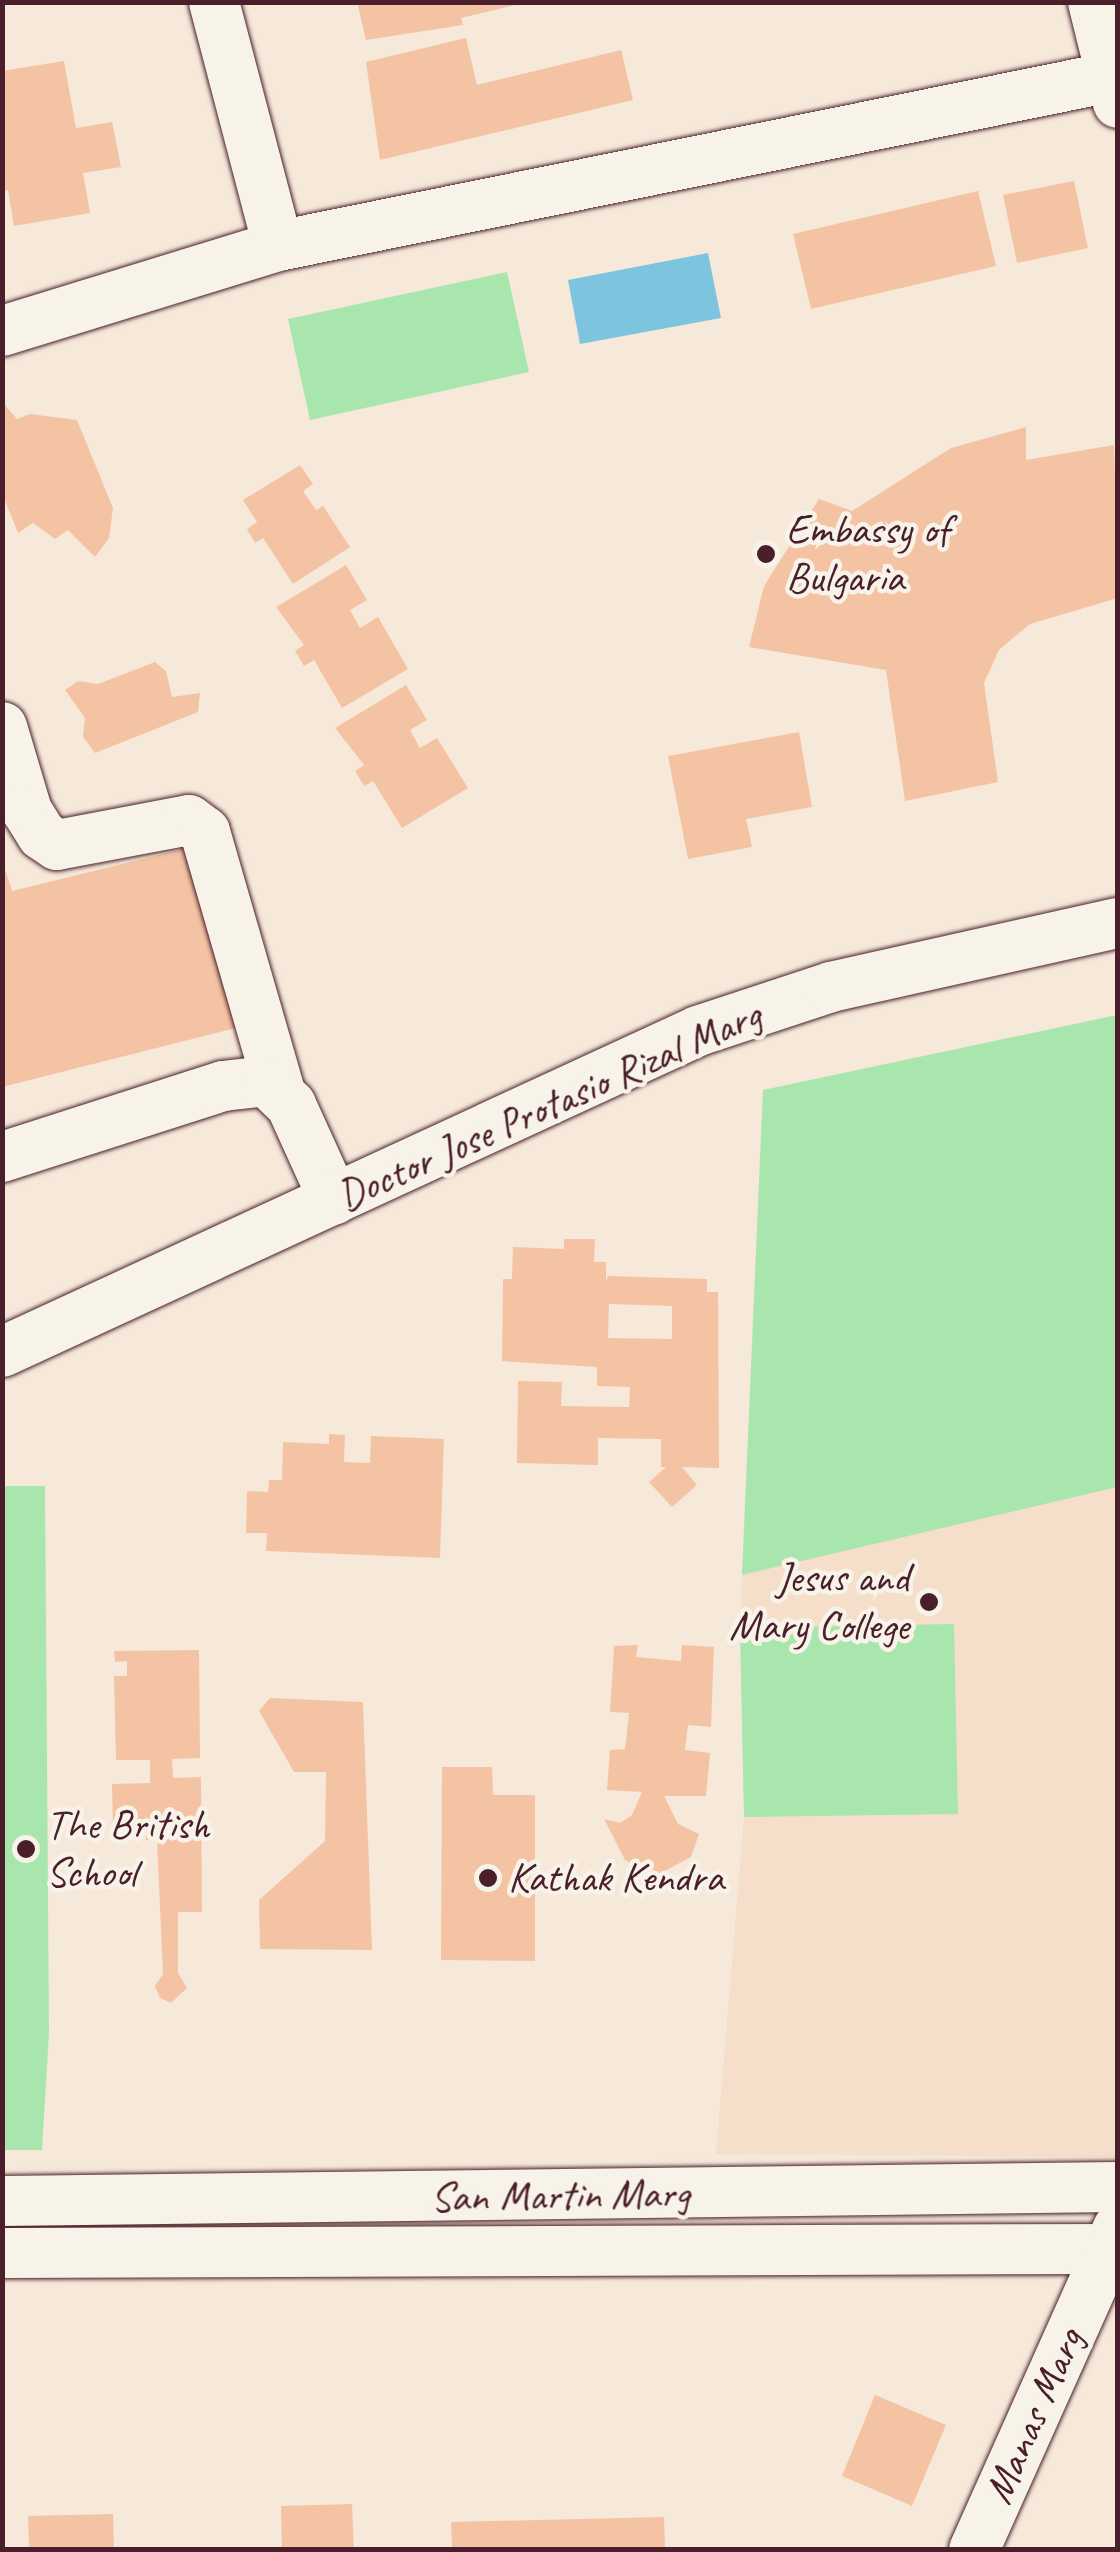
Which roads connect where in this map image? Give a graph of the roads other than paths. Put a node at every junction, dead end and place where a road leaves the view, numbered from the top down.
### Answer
1 (214, 2) edge
2 (1093, 2) edge
3 (1113, 72) edge
4 (278, 246) junction
5 (2, 331) edge
6 (2, 727) edge
7 (1118, 922) edge
8 (280, 1091) junction
9 (2, 1157) edge
10 (334, 1200) junction
11 (2, 1352) edge
12 (1118, 2187) edge
13 (2, 2200) edge
14 (1114, 2242) edge
15 (2, 2252) edge
16 (974, 2550) edge

1 - 4 street
2 - 3 street
3 - 4 street
4 - 5 street
6 - 8 street
7 - 10 street, Doctor Jose Protasio Rizal Marg
8 - 9 street
8 - 10 street
10 - 11 street, Doctor Jose Protasio Rizal Marg
12 - 13 street, San Martin Marg
14 - 15 street, San Martin Marg
14 - 16 street, Manas Marg

